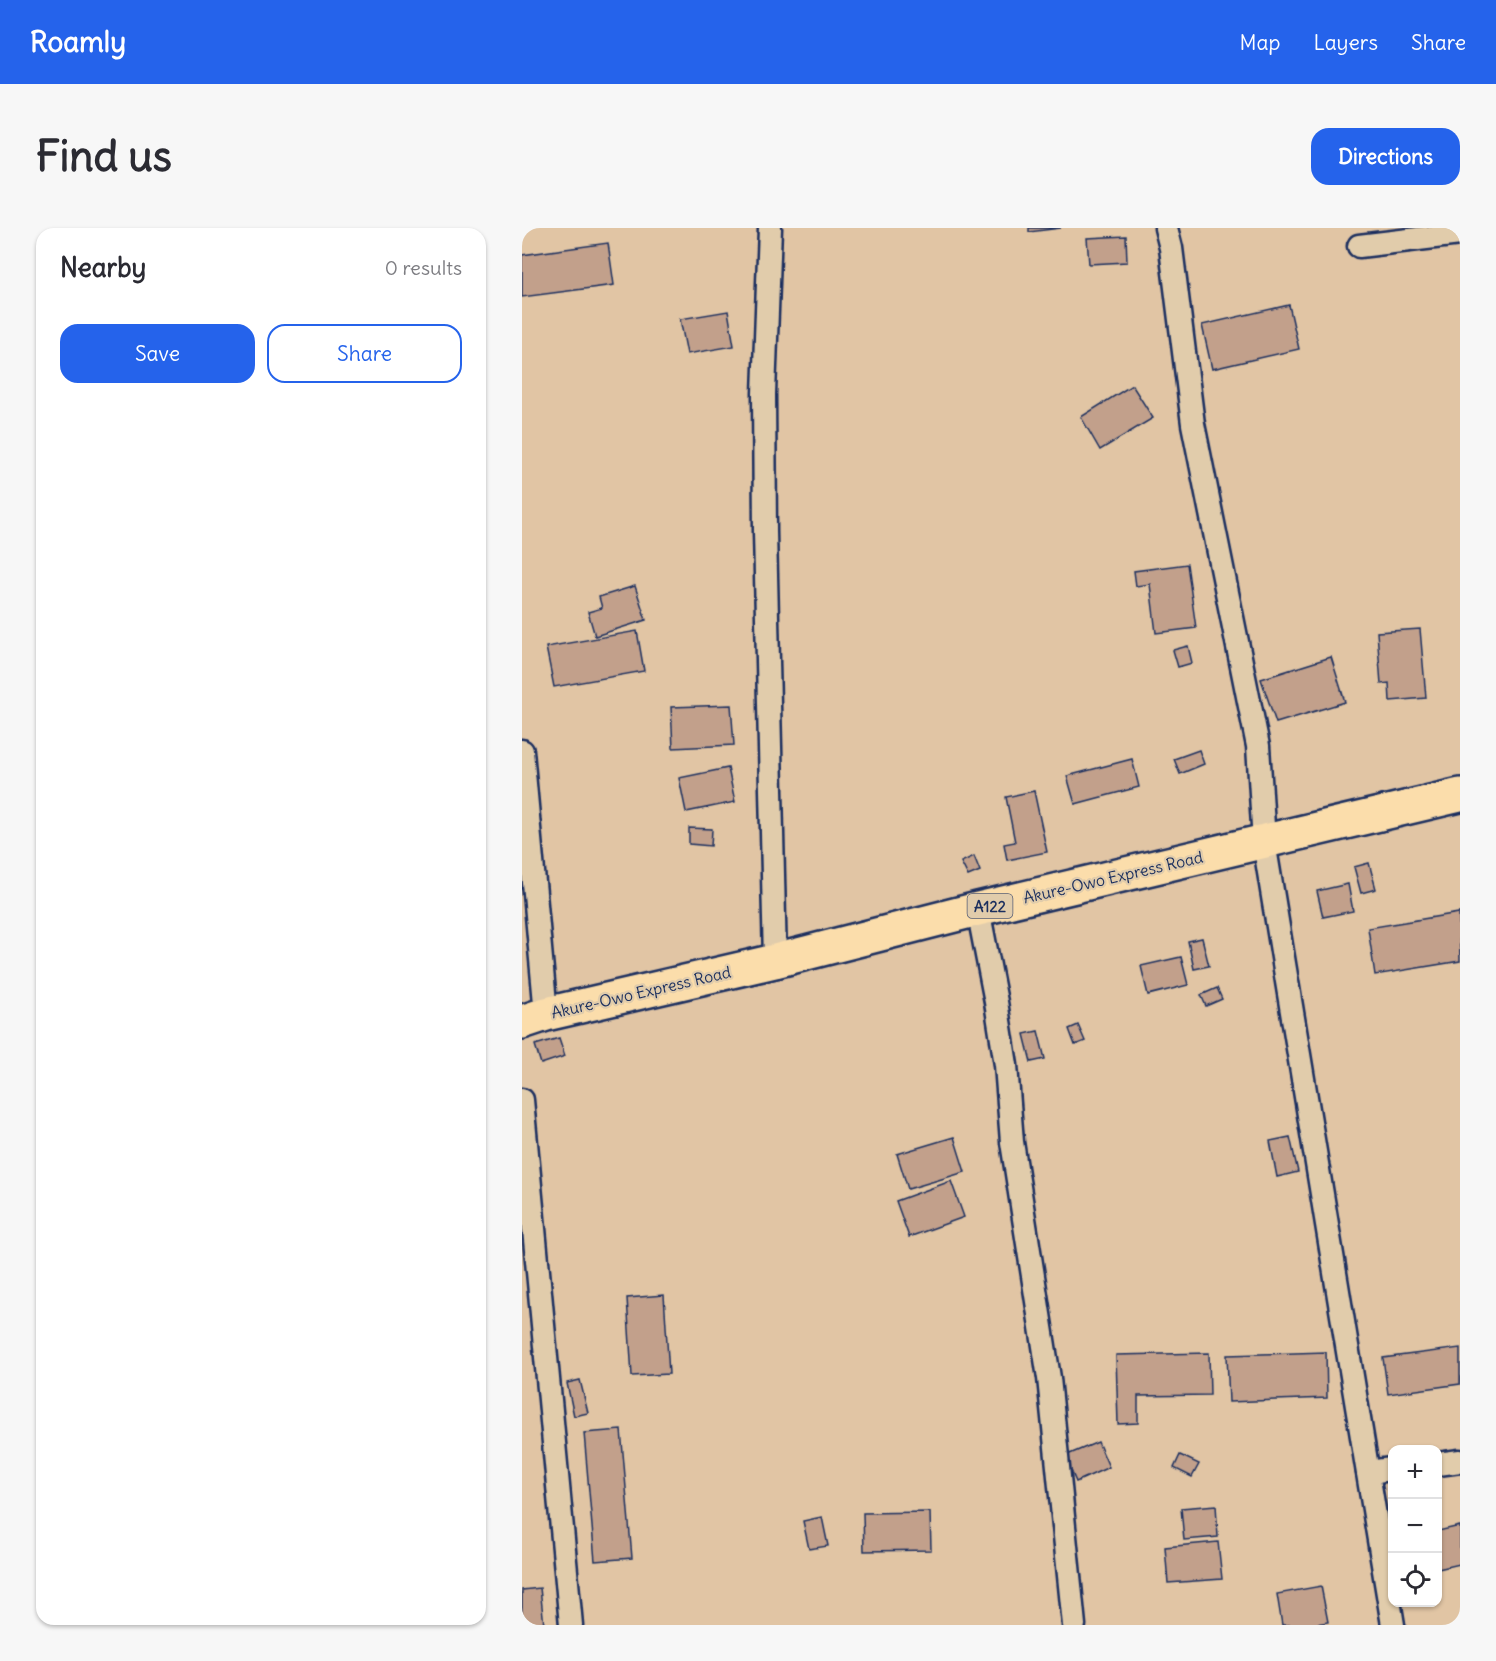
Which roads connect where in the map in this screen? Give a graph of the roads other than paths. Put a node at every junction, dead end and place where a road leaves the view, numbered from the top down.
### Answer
1 (770, 228) edge
2 (1166, 228) edge
3 (1460, 234) edge
4 (1359, 246) dead end
5 (522, 751) edge
6 (1460, 795) edge
7 (1264, 842) junction
8 (978, 909) junction
9 (775, 961) junction
10 (534, 1018) edge
11 (522, 1100) edge
12 (1460, 1461) edge
13 (1442, 1463) edge
14 (1388, 1470) edge
15 (1368, 1472) junction
16 (571, 1625) edge
17 (1074, 1625) edge
18 (1393, 1625) edge

1 - 9 street
2 - 7 street
3 - 4 street
5 - 10 street
6 - 7 highway, Akure-Owo Express Road / A122
7 - 8 highway, Akure-Owo Express Road / A122
7 - 15 street
8 - 9 highway, Akure-Owo Express Road / A122
8 - 17 street
9 - 10 highway, Akure-Owo Express Road / A122
11 - 16 street
12 - 13 street
14 - 15 street
15 - 18 street

